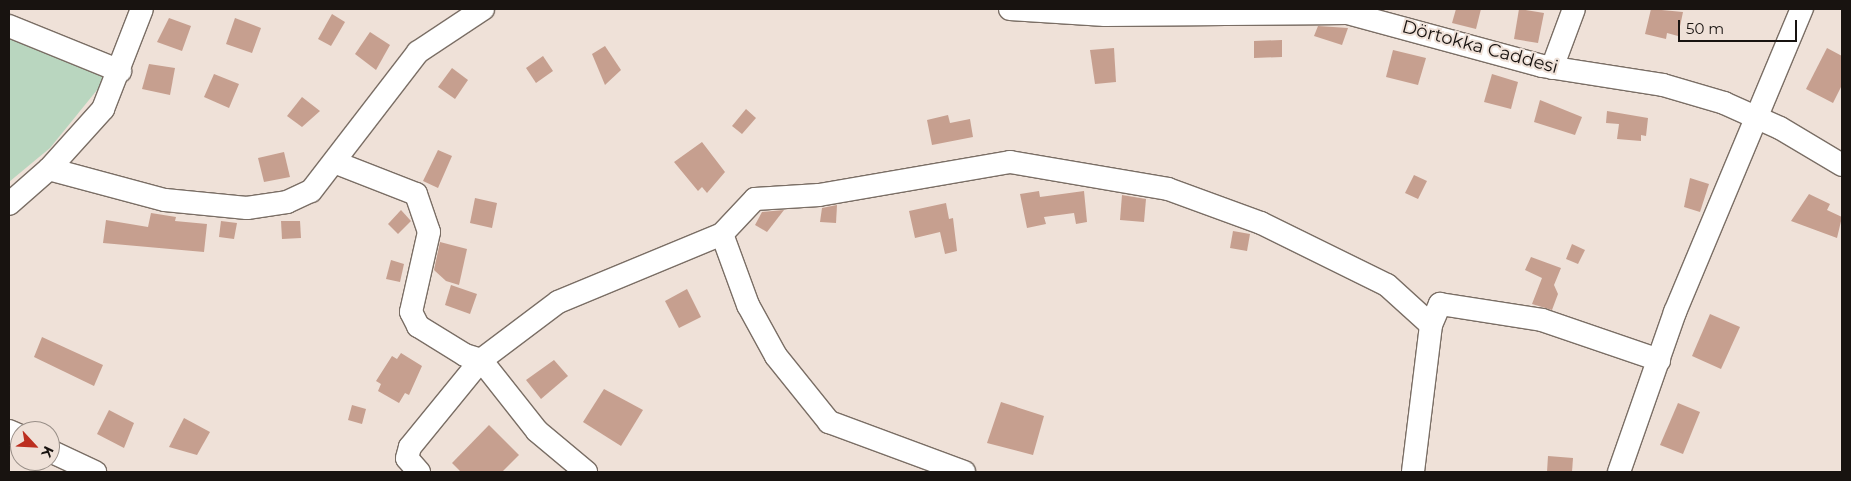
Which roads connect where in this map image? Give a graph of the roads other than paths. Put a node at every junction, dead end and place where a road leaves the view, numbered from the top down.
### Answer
1 (142, 9) edge
2 (483, 9) edge
3 (1010, 9) edge
4 (1574, 9) edge
5 (1802, 9) edge
6 (1328, 11) edge
7 (9, 26) edge
8 (1552, 68) junction
9 (120, 71) junction
10 (1753, 116) junction
11 (334, 162) junction
12 (1842, 165) edge
13 (49, 169) junction
14 (9, 204) edge
15 (722, 234) junction
16 (1431, 324) junction
17 (481, 360) junction
18 (1659, 360) junction
19 (60, 456) edge
20 (407, 468) edge
21 (95, 472) edge
22 (586, 472) edge
23 (964, 472) edge
24 (1414, 472) edge
25 (1619, 472) edge

1 - 9 street
2 - 11 street
3 - 6 street, Dörtokka Caddesi
4 - 8 street
5 - 10 street
6 - 8 street, Dörtokka Caddesi
7 - 9 street
8 - 10 street, Dörtokka Caddesi
9 - 13 street
10 - 12 street, Dörtokka Caddesi
10 - 18 street
11 - 13 street
11 - 17 street
13 - 14 street
15 - 16 street
15 - 17 street
15 - 23 street
16 - 18 street
16 - 24 street
17 - 20 street
17 - 22 street
18 - 25 street
19 - 21 street

